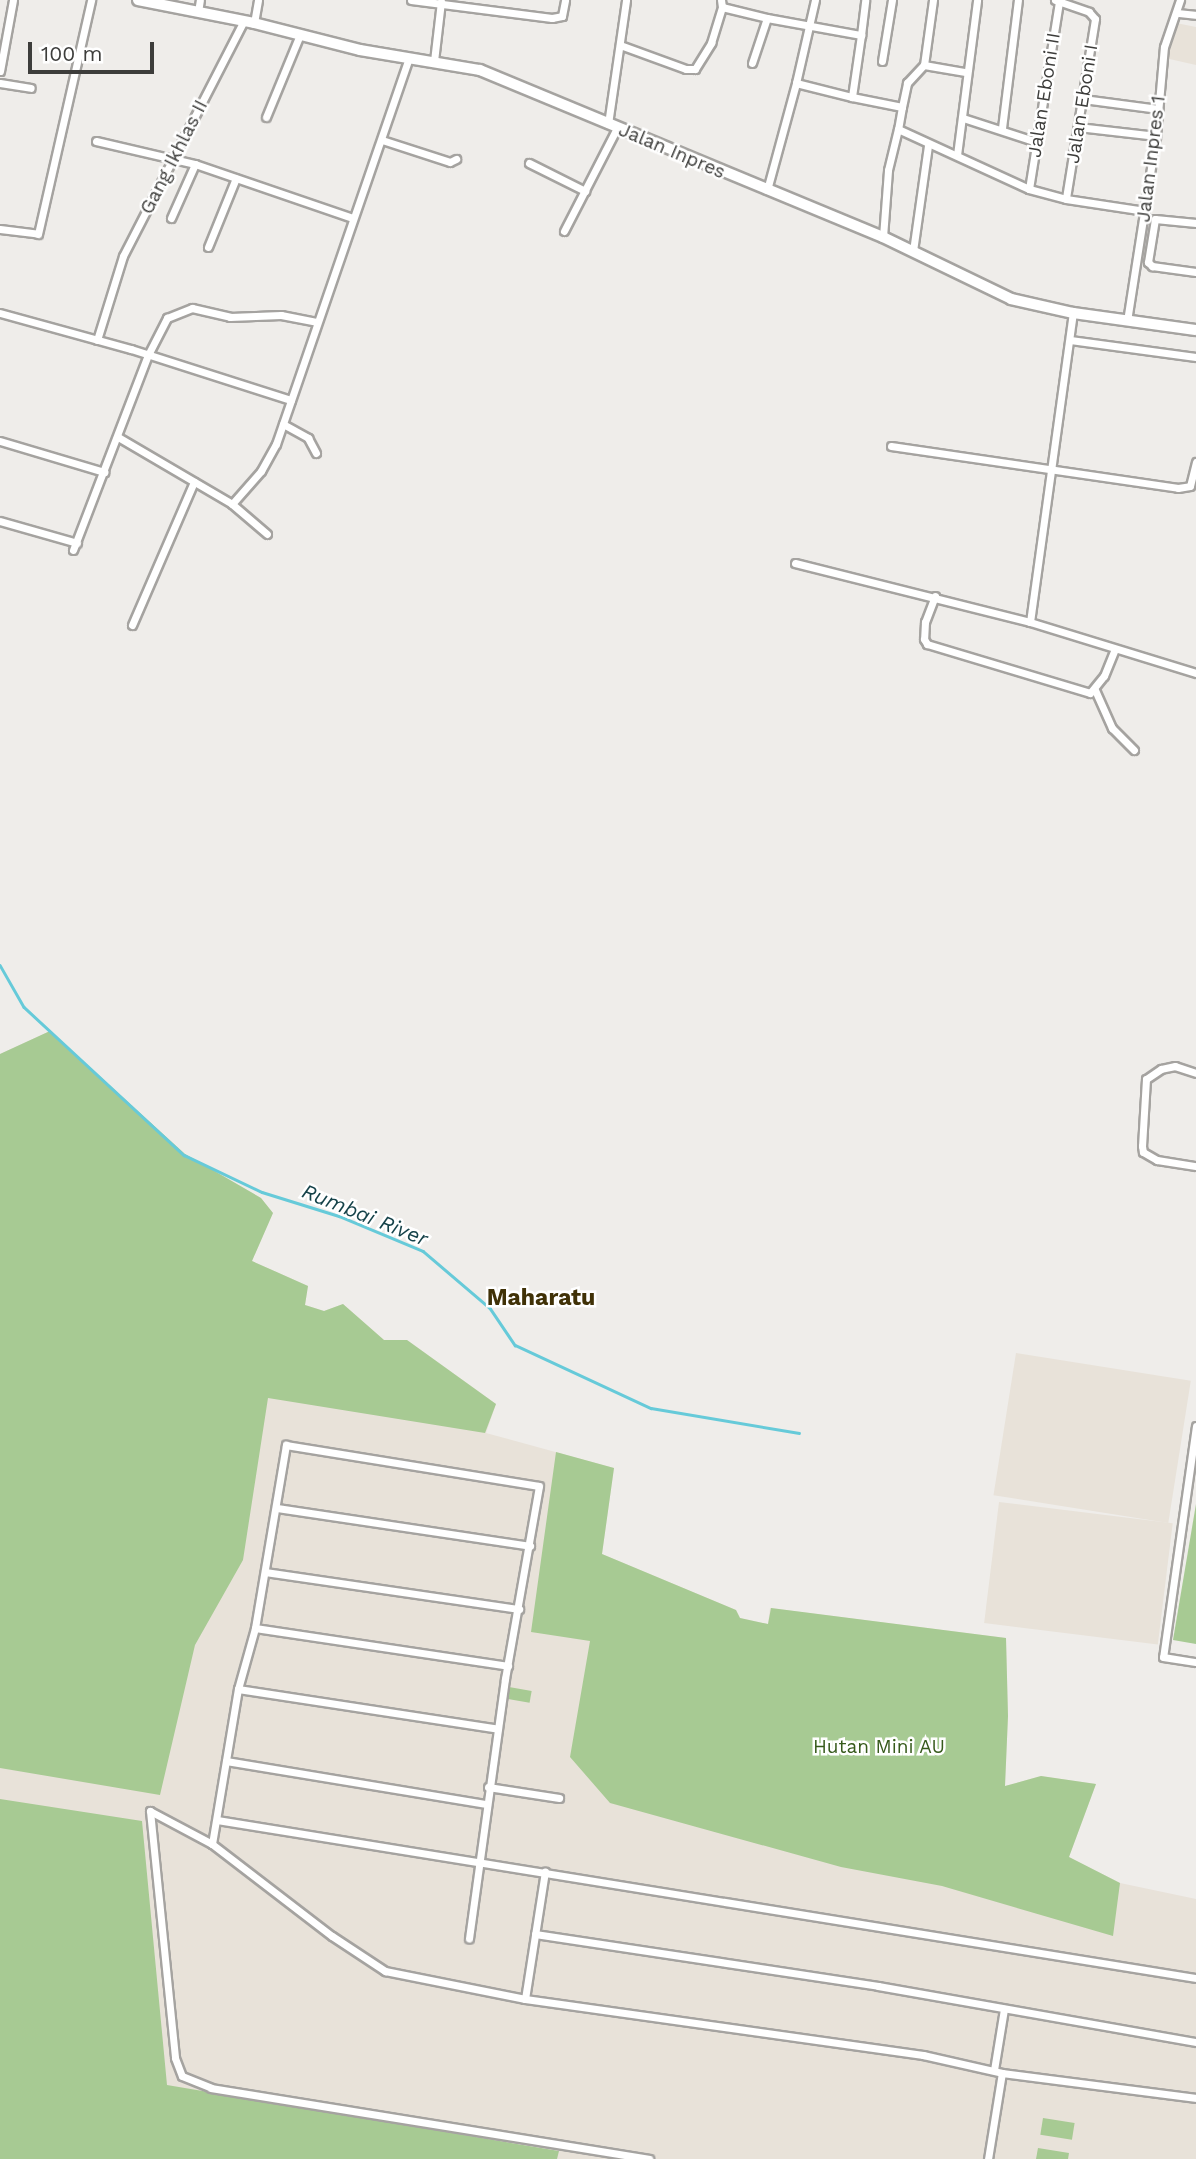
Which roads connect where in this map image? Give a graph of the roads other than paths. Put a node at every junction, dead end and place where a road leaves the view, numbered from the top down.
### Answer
1 (13, 0) edge
2 (90, 0) edge
3 (138, 0) edge
4 (200, 0) edge
5 (258, 0) edge
6 (411, 0) edge
7 (505, 0) edge
8 (565, 0) edge
9 (626, 0) edge
10 (815, 0) edge
11 (865, 0) edge
12 (892, 0) edge
13 (933, 0) edge
14 (977, 0) edge
15 (1018, 0) edge
16 (1180, 0) edge
17 (1057, 1) edge
18 (441, 2) edge
19 (721, 4) edge
20 (503, 11) junction
21 (198, 12) junction
22 (1178, 13) junction
23 (1196, 15) edge
24 (767, 18) junction
25 (249, 22) junction
26 (811, 26) junction
27 (861, 35) junction
28 (299, 37) junction
29 (620, 45) junction
30 (409, 57) junction
31 (434, 61) junction
32 (882, 61) dead end
33 (752, 63) dead end
34 (924, 65) junction
35 (0, 71) edge
36 (965, 72) junction
37 (0, 83) edge
38 (796, 83) junction
39 (31, 88) dead end
40 (852, 97) junction
41 (1083, 99) junction
42 (902, 107) junction
43 (1158, 109) junction
44 (266, 117) dead end
45 (963, 118) junction
46 (613, 126) junction
47 (1079, 127) junction
48 (1002, 128) junction
49 (898, 129) junction
50 (1156, 136) junction
51 (382, 140) junction
52 (96, 141) dead end
53 (1037, 142) junction
54 (928, 145) junction
55 (957, 155) junction
56 (172, 158) junction
57 (456, 159) dead end
58 (529, 163) dead end
59 (195, 164) junction
60 (236, 177) junction
61 (1029, 189) junction
62 (767, 190) junction
63 (585, 191) junction
64 (1066, 199) junction
65 (1145, 211) junction
66 (171, 218) dead end
67 (353, 218) junction
68 (1196, 223) edge
69 (0, 229) edge
70 (564, 231) dead end
71 (883, 237) junction
72 (208, 247) dead end
73 (913, 251) junction
74 (1196, 272) edge
75 (0, 313) edge
76 (1073, 313) junction
77 (1127, 321) junction
78 (316, 322) junction
79 (1196, 330) edge
80 (97, 340) junction
81 (1070, 340) junction
82 (148, 355) junction
83 (1196, 357) edge
84 (291, 400) junction
85 (283, 424) junction
86 (118, 437) junction
87 (0, 441) edge
88 (891, 446) dead end
89 (316, 453) dead end
90 (1196, 462) edge
91 (1052, 471) junction
92 (104, 472) junction
93 (194, 482) junction
94 (232, 505) junction
95 (0, 521) edge
96 (267, 534) dead end
97 (795, 563) dead end
98 (935, 596) junction
99 (1030, 622) junction
100 (132, 625) dead end
101 (1115, 649) junction
102 (1196, 673) edge
103 (1095, 690) junction
104 (1134, 750) dead end
105 (1196, 1073) edge
106 (1196, 1166) edge
107 (1196, 1426) edge
108 (1186, 1485) junction
109 (1196, 1486) edge
110 (277, 1508) junction
111 (530, 1546) junction
112 (265, 1572) junction
113 (519, 1609) junction
114 (255, 1628) junction
115 (1196, 1662) edge
116 (508, 1666) junction
117 (238, 1689) junction
118 (498, 1729) junction
119 (226, 1761) junction
120 (488, 1787) junction
121 (559, 1798) dead end
122 (486, 1804) junction
123 (217, 1820) junction
124 (212, 1844) junction
125 (478, 1860) junction
126 (545, 1872) junction
127 (535, 1934) junction
128 (469, 1939) dead end
129 (1196, 1978) edge
130 (525, 1998) junction
131 (1004, 2009) junction
132 (1196, 2042) edge
133 (998, 2072) junction
134 (1196, 2098) edge
135 (649, 2159) edge
136 (988, 2159) edge

1 - 35 street
2 - 69 street
3 - 21 main road, Jalan Inpres
4 - 21 street
5 - 25 street, Gang Ikhlas II
6 - 18 street
7 - 20 street
8 - 20 street
9 - 29 street
10 - 26 street
11 - 27 street
12 - 32 street
13 - 34 street
14 - 36 street
15 - 48 street
16 - 22 street, Jalan Inpres 1
17 - 41 street, Jalan Eboni I
17 - 53 street, Jalan Eboni II
18 - 20 street
18 - 31 street
19 - 24 street
19 - 29 street
21 - 25 main road, Jalan Inpres
22 - 23 street
22 - 43 street, Jalan Inpres 1
24 - 26 street
24 - 33 street
25 - 28 main road, Jalan Inpres
25 - 56 street, Gang Ikhlas II
26 - 27 street
26 - 38 street
27 - 40 street
28 - 30 main road, Jalan Inpres
28 - 44 street
29 - 46 street
30 - 31 main road, Jalan Inpres
30 - 51 street
31 - 46 main road, Jalan Inpres
34 - 36 street
34 - 42 street
36 - 45 street
37 - 39 street
38 - 40 street
38 - 62 street
40 - 42 street
41 - 43 street
41 - 47 street, Jalan Eboni I
42 - 49 street
43 - 50 street, Jalan Inpres 1
45 - 48 street
45 - 55 street
46 - 62 main road, Jalan Inpres
46 - 63 street
47 - 50 street
47 - 64 street, Jalan Eboni I
48 - 53 street
49 - 54 street
49 - 71 street
50 - 65 street, Jalan Inpres 1
51 - 57 street
51 - 67 street
52 - 56 street
53 - 61 street, Jalan Eboni II
54 - 55 street
54 - 73 street
55 - 61 street
56 - 59 street
56 - 80 street, Gang Ikhlas II
58 - 63 street
59 - 60 street
59 - 66 street
60 - 67 street
60 - 72 street
61 - 64 street
62 - 71 main road, Jalan Inpres
63 - 70 street
64 - 65 street
65 - 77 street, Jalan Inpres 1
67 - 78 street
68 - 74 street
71 - 73 main road, Jalan Inpres
73 - 76 main road, Jalan Inpres
75 - 80 street
76 - 77 main road, Jalan Inpres
76 - 81 street
77 - 79 main road, Jalan Inpres
78 - 82 street
78 - 84 street
80 - 82 street
81 - 83 street
81 - 91 street
82 - 84 street
82 - 86 street
84 - 85 street
85 - 89 street
85 - 94 street
86 - 92 street
86 - 93 street
87 - 92 street
88 - 91 street
90 - 91 street
91 - 99 street
92 - 95 street
93 - 94 street
93 - 100 street
94 - 96 street
97 - 98 street
98 - 99 street
98 - 103 street
99 - 101 street
101 - 102 street
101 - 103 street
103 - 104 street
105 - 106 street
107 - 108 street
108 - 109 street
108 - 115 street
110 - 111 street
110 - 111 street
110 - 112 street
111 - 113 street
112 - 113 street
112 - 114 street
113 - 116 street
114 - 116 street
114 - 117 street
116 - 118 street
117 - 118 street
117 - 119 street
118 - 120 street
119 - 122 street
119 - 123 street
120 - 121 street
120 - 122 street
122 - 125 street
123 - 124 street
123 - 125 street
124 - 130 street
124 - 135 street
125 - 126 street
125 - 128 street
126 - 127 street
126 - 129 street
127 - 130 street
127 - 131 street
130 - 133 street
131 - 132 street
131 - 133 street
133 - 134 street
133 - 136 street

